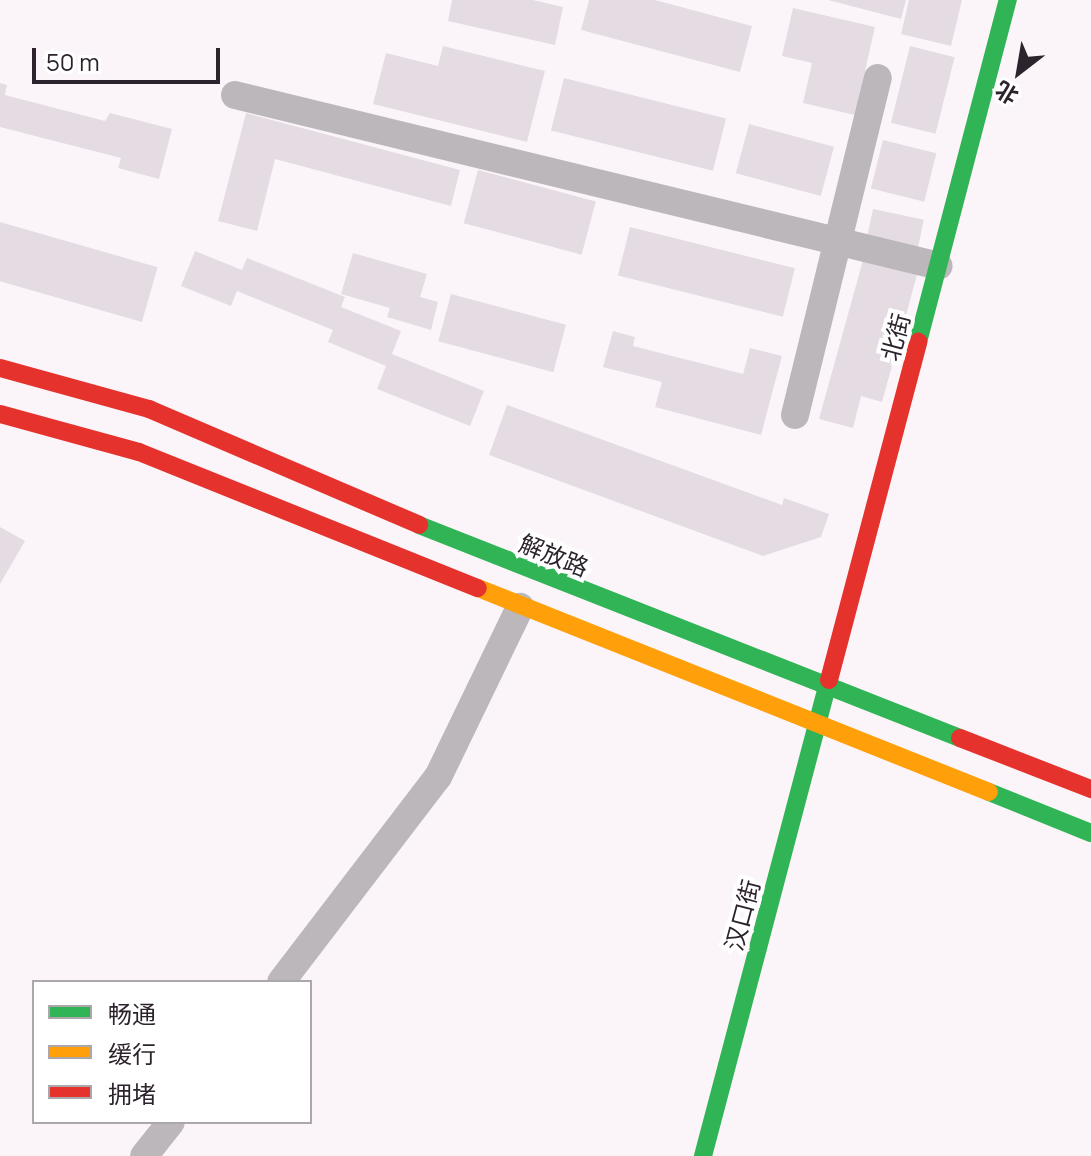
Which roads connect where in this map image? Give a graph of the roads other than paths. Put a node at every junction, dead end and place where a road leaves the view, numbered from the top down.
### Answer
1 (1008, 0) edge
2 (878, 78) dead end
3 (235, 95) dead end
4 (836, 240) junction
5 (939, 266) junction
6 (0, 368) edge
7 (0, 414) edge
8 (795, 415) dead end
9 (520, 607) junction
10 (829, 686) junction
11 (817, 724) junction
12 (1091, 789) edge
13 (1091, 833) edge
14 (283, 980) edge
15 (169, 1124) edge
16 (144, 1156) edge
17 (703, 1156) edge

1 - 5 main road, 北街
2 - 4 street
3 - 4 street
4 - 5 street
4 - 8 street
5 - 10 main road, 北街
6 - 10 main road, 解放路
7 - 9 main road
9 - 11 main road
9 - 14 street
10 - 11 main road, 汉口街
10 - 12 main road, 解放路
11 - 13 main road
11 - 17 main road, 汉口街
15 - 16 street

